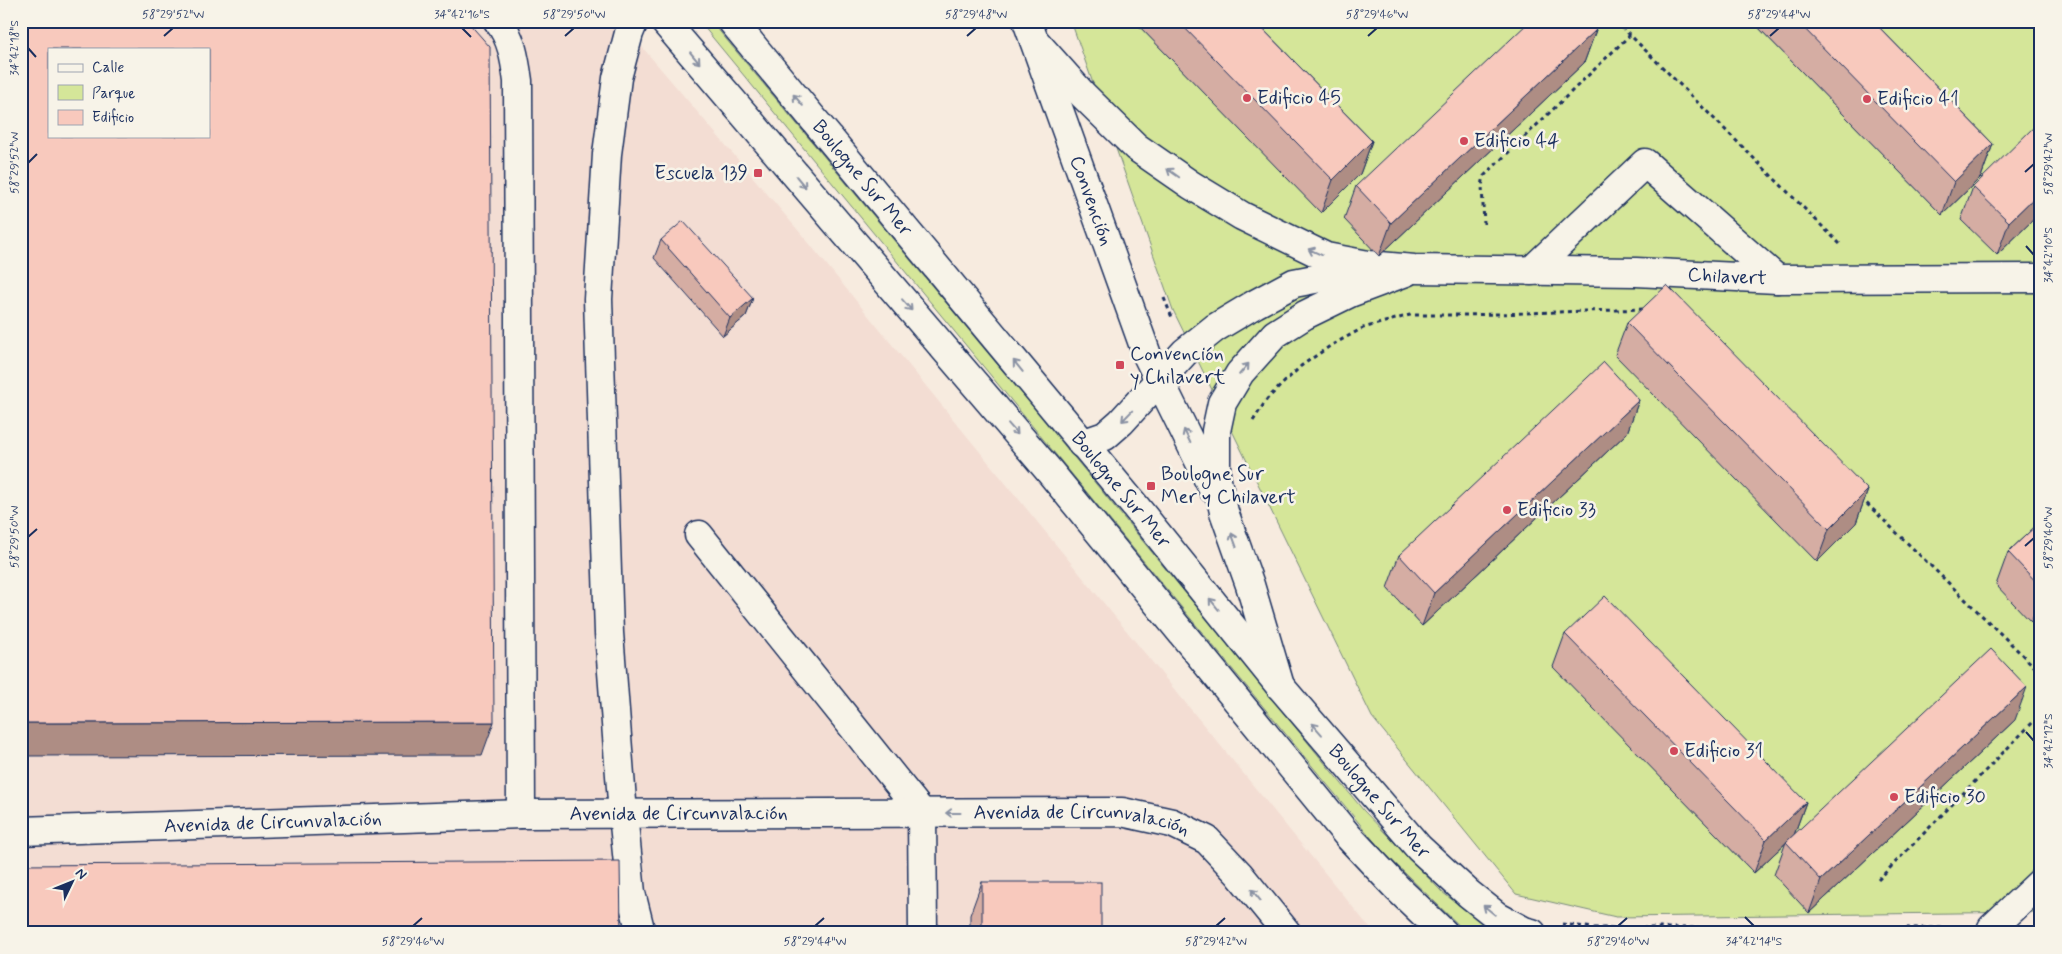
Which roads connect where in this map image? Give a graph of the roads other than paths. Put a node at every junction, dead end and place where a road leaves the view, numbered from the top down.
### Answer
1 (498, 21) edge
2 (634, 21) edge
3 (664, 21) edge
4 (732, 21) edge
5 (1031, 31) edge
6 (1414, 269) junction
7 (1531, 271) junction
8 (2041, 278) edge
9 (1777, 279) junction
10 (1159, 379) junction
11 (1082, 444) junction
12 (1224, 512) junction
13 (699, 535) dead end
14 (1280, 686) junction
15 (922, 813) junction
16 (521, 814) junction
17 (623, 814) junction
18 (21, 831) edge
19 (2041, 882) edge
20 (1544, 927) edge
21 (1991, 931) edge
22 (640, 933) edge
23 (923, 933) edge
24 (1287, 933) edge
25 (1444, 933) edge

1 - 16 street
2 - 17 street
3 -> 25 street, Boulogne Sur Mer
11 -> 4 street, Boulogne Sur Mer
6 -> 5 street
5 - 10 street, Convención
6 - 7 street, Chilavert
6 - 10 street
12 -> 6 street
7 - 9 street, Chilavert
7 - 9 street
8 - 9 street, Chilavert
10 -> 11 street
12 -> 10 street, Convención
14 -> 11 street, Boulogne Sur Mer
14 -> 12 street
13 - 15 street
20 -> 14 street, Boulogne Sur Mer
15 - 17 street, Avenida de Circunvalación
15 - 23 street
24 -> 15 street, Avenida de Circunvalación
16 - 17 street, Avenida de Circunvalación
16 - 18 street, Avenida de Circunvalación
17 - 22 street
19 - 21 street

